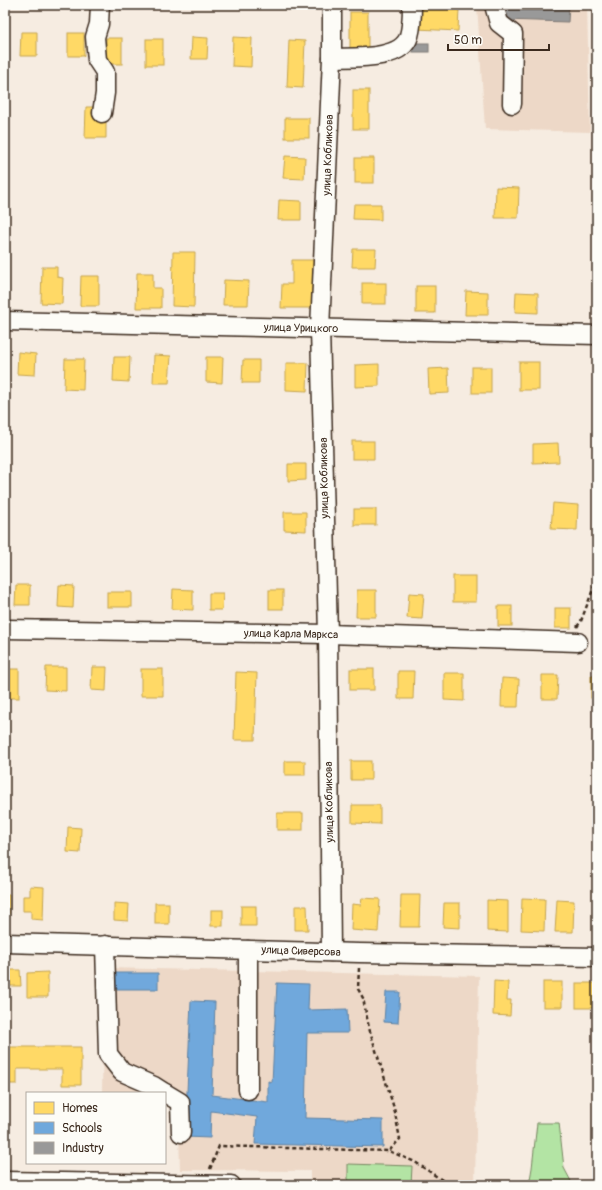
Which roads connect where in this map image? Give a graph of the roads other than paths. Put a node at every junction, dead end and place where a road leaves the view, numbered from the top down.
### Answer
1 (100, 5) edge
2 (332, 5) edge
3 (412, 5) edge
4 (494, 5) edge
5 (332, 58) junction
6 (512, 104) dead end
7 (102, 113) dead end
8 (5, 321) edge
9 (320, 329) junction
10 (597, 335) edge
11 (5, 629) edge
12 (328, 634) junction
13 (572, 642) road end
14 (5, 942) edge
15 (105, 945) junction
16 (248, 950) junction
17 (331, 952) junction
18 (597, 957) edge
19 (248, 1090) dead end
20 (163, 1092) edge
21 (166, 1094) edge
22 (181, 1133) dead end
23 (5, 1180) edge
24 (205, 1184) edge
25 (231, 1185) edge

1 - 7 street
2 - 5 street, улица Кобликова
3 - 5 street
4 - 6 street
5 - 9 street, улица Кобликова
8 - 9 street, улица Урицкого
9 - 10 street, улица Урицкого
9 - 12 street, улица Кобликова
11 - 12 street, улица Карла Маркса
12 - 13 street, улица Карла Маркса
12 - 17 street, улица Кобликова
14 - 15 street, улица Сиверсова
15 - 16 street, улица Сиверсова
15 - 20 street
16 - 17 street, улица Сиверсова
16 - 19 street
17 - 18 street, улица Сиверсова
21 - 22 street
23 - 24 street
24 - 25 street

